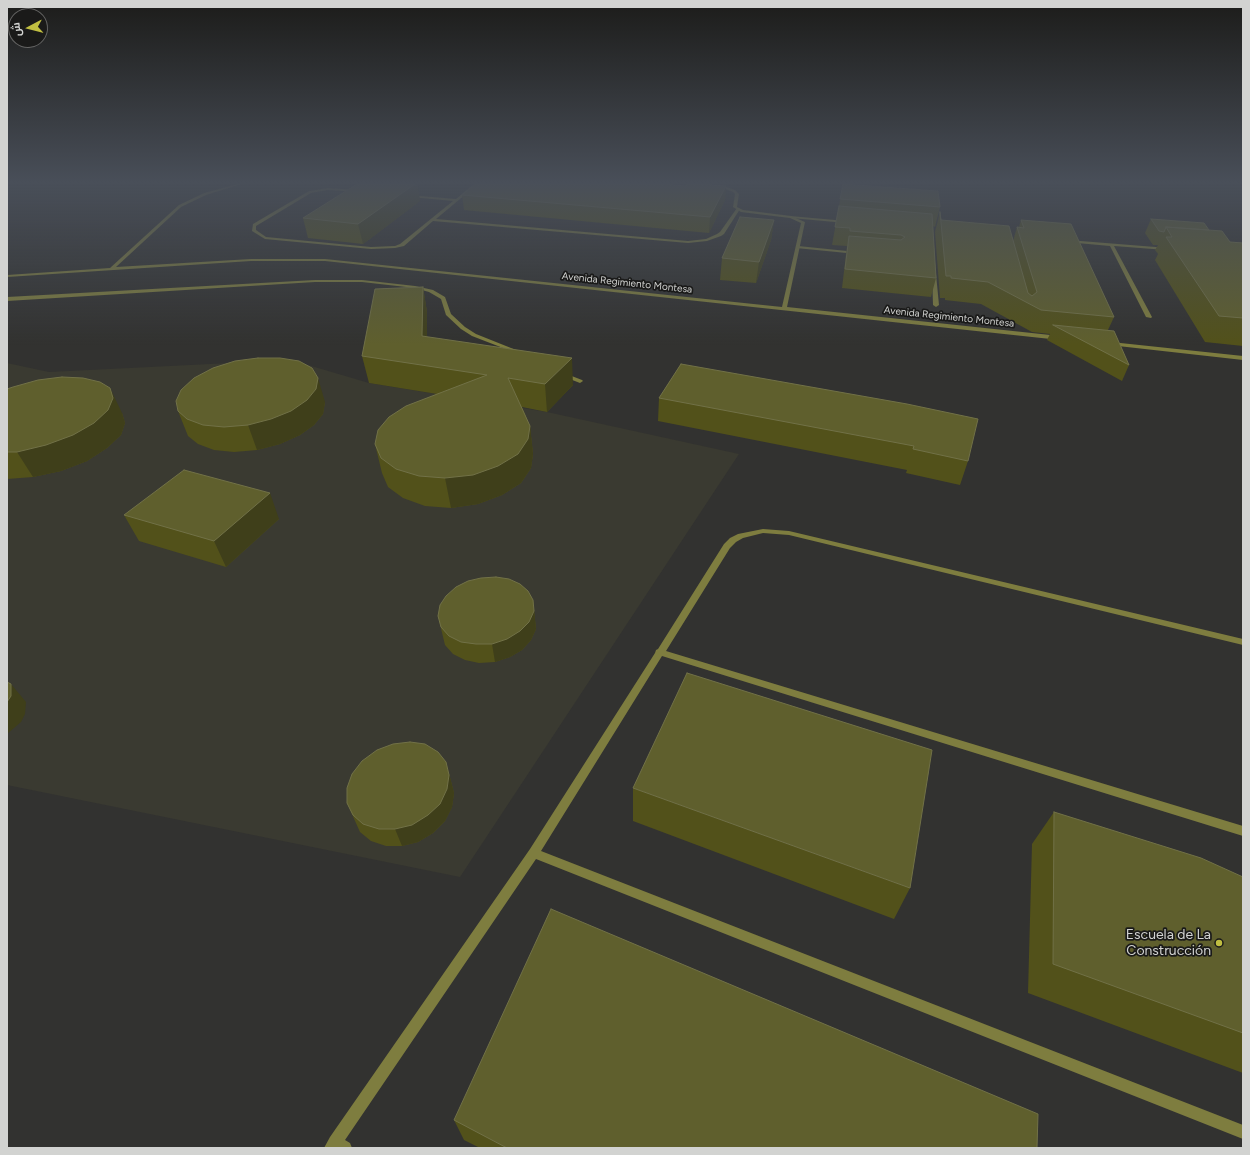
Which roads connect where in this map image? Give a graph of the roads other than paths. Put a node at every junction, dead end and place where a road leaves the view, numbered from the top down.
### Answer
1 (145, 238) edge
2 (265, 238) edge
3 (411, 238) edge
4 (640, 238) edge
5 (712, 238) edge
6 (800, 238) edge
7 (1065, 240) edge
8 (1112, 244) junction
9 (798, 247) junction
10 (1173, 250) edge
11 (859, 253) edge
12 (934, 267) edge
13 (110, 270) junction
14 (7, 276) edge
15 (7, 299) edge
16 (936, 305) dead end
17 (784, 309) junction
18 (1149, 317) dead end
19 (1063, 339) edge
20 (1102, 343) edge
21 (521, 354) edge
22 (1243, 358) edge
23 (558, 370) edge
24 (580, 381) dead end
25 (1243, 642) edge
26 (659, 652) junction
27 (1243, 831) edge
28 (534, 853) junction
29 (1243, 1132) edge
30 (337, 1146) edge

1 - 13 street
2 - 3 street
4 - 5 street
6 - 9 street
7 - 8 street
8 - 10 street
8 - 18 street
9 - 11 street
9 - 17 street
12 - 16 street
13 - 14 street, Avenida Regimiento Montesa
13 - 17 street, Avenida Regimiento Montesa
15 - 21 street
17 - 19 street, Avenida Regimiento Montesa
20 - 22 street
23 - 24 street
25 - 26 street
26 - 27 street
26 - 28 street
28 - 29 street
28 - 30 street

